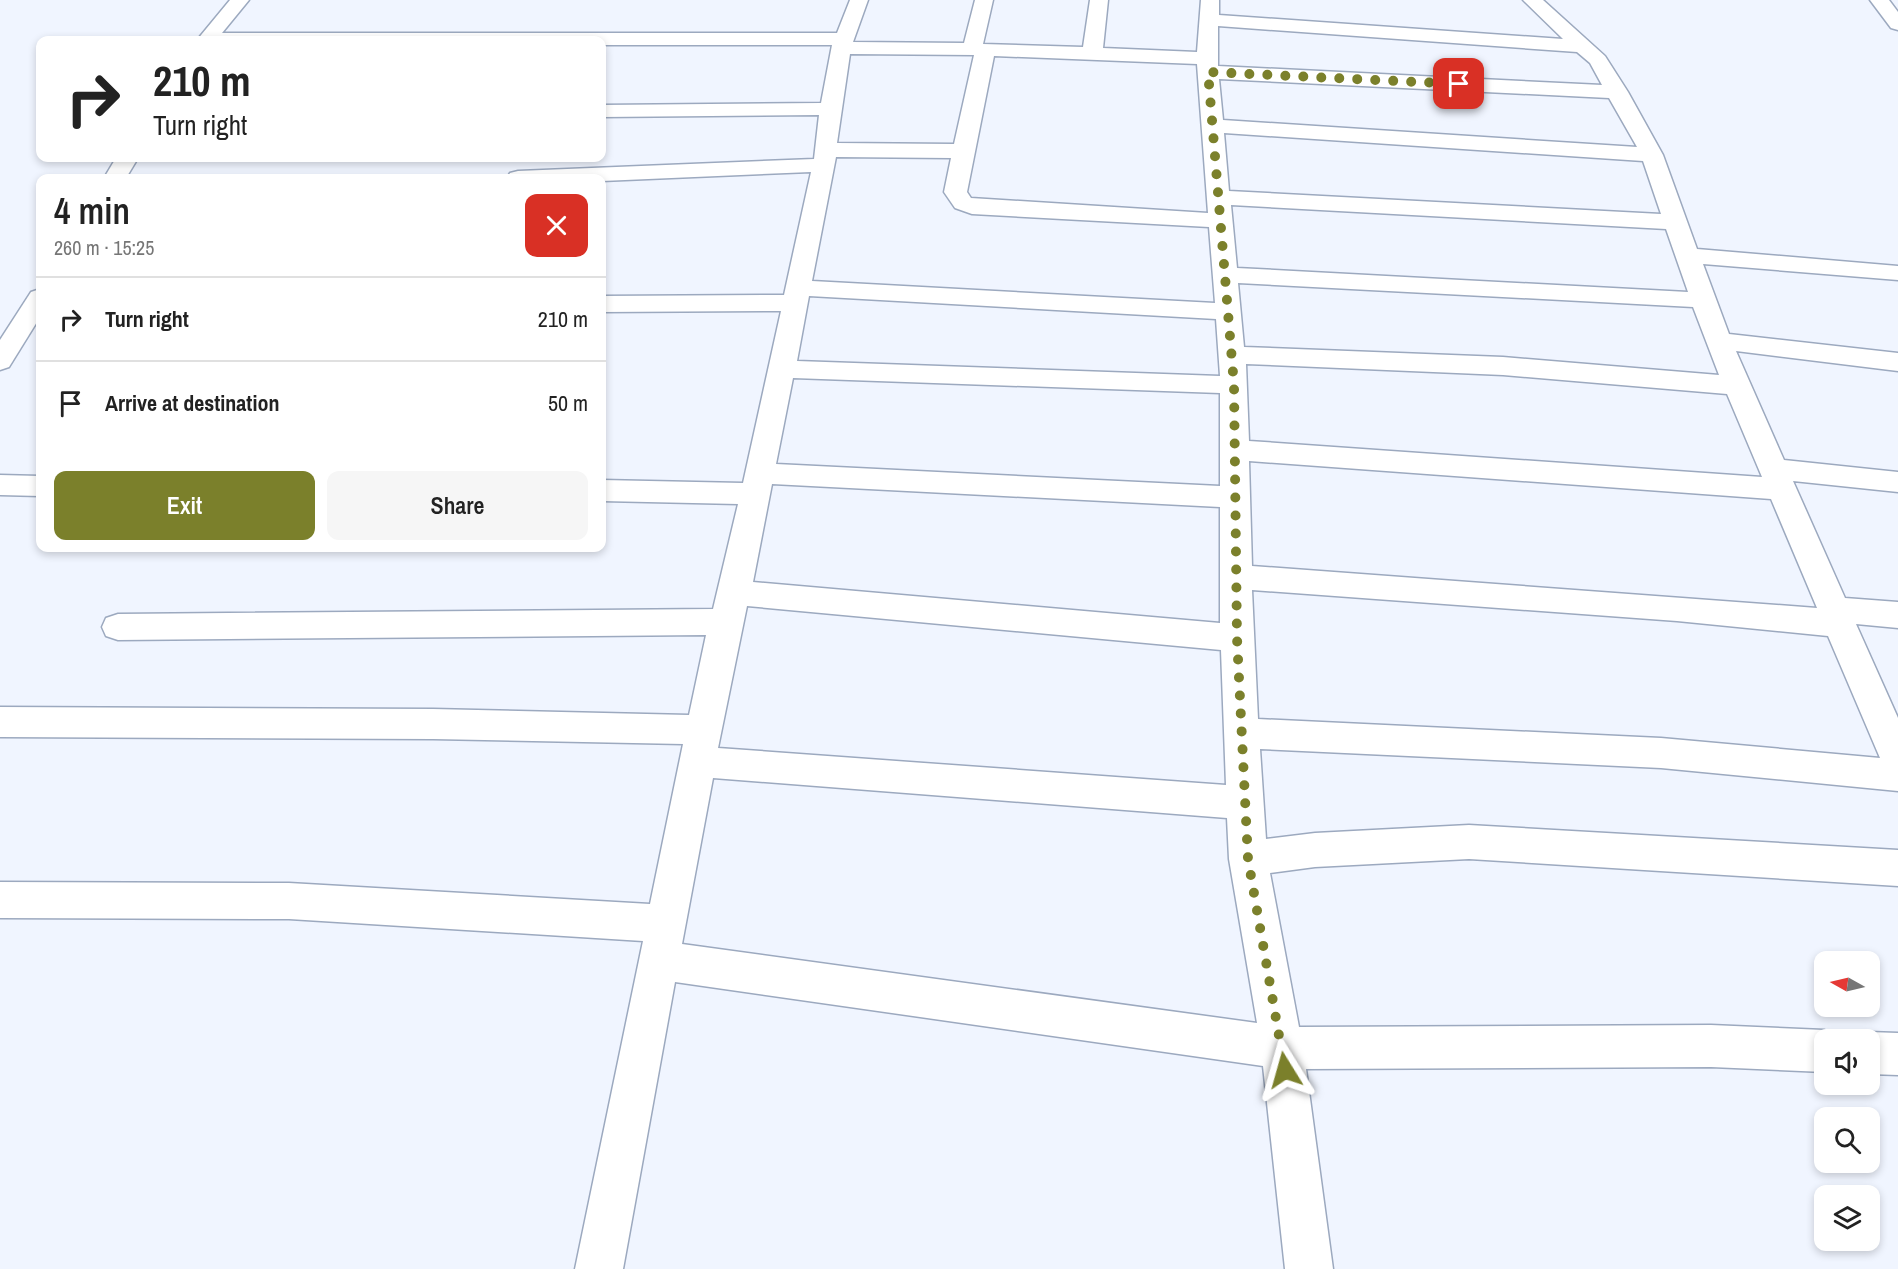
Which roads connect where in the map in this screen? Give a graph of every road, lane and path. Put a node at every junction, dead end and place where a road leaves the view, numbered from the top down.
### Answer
1 (240, 0) edge
2 (859, 0) edge
3 (984, 0) edge
4 (1099, 0) edge
5 (1532, 0) edge
6 (1886, 2) edge
7 (1209, 10) edge
8 (1898, 24) edge
9 (209, 36) edge
10 (606, 43) edge
11 (843, 44) junction
12 (1581, 46) junction
13 (978, 49) junction
14 (1092, 54) junction
15 (1208, 65) junction
16 (1618, 92) junction
17 (830, 109) junction
18 (606, 111) edge
19 (1213, 126) junction
20 (964, 151) junction
21 (1652, 155) junction
22 (825, 158) junction
23 (606, 175) edge
24 (1219, 209) junction
25 (1675, 222) junction
26 (1687, 255) junction
27 (1898, 273) edge
28 (1225, 275) junction
29 (798, 295) junction
30 (1703, 300) junction
31 (606, 304) edge
32 (36, 307) edge
33 (1227, 312) junction
34 (1718, 340) junction
35 (0, 361) edge
36 (1898, 362) edge
37 (782, 369) junction
38 (1232, 370) junction
39 (1739, 386) junction
40 (1233, 450) junction
41 (1777, 479) junction
42 (1898, 482) edge
43 (758, 484) junction
44 (0, 485) edge
45 (36, 486) edge
46 (606, 490) edge
47 (1234, 497) junction
48 (1236, 577) junction
49 (730, 607) junction
50 (1898, 615) edge
51 (1835, 616) junction
52 (118, 627) dead end
53 (1237, 638) junction
54 (0, 722) edge
55 (1244, 733) junction
56 (702, 746) junction
57 (1898, 759) edge
58 (1898, 775) edge
59 (1246, 803) junction
60 (1248, 859) junction
61 (1898, 868) edge
62 (0, 900) edge
63 (661, 942) junction
64 (1282, 1048) junction
65 (1814, 1051) edge
66 (1880, 1053) edge
67 (1898, 1054) edge
68 (599, 1269) edge
69 (1309, 1269) edge

1 - 9 street
2 - 11 street
3 - 13 street
4 - 14 street
5 - 12 street
6 - 8 street
7 - 12 street
7 - 15 street
10 - 11 street
11 - 13 street
11 - 17 street
12 - 16 street
13 - 14 street
13 - 20 street
14 - 15 street
15 - 16 street
15 - 19 street
16 - 21 street
17 - 18 street
17 - 22 street
19 - 21 street
19 - 24 street
20 - 22 street
20 - 24 street
21 - 25 street
22 - 23 street
22 - 29 street
24 - 25 street
24 - 28 street
25 - 26 street
26 - 27 street
26 - 30 street
28 - 30 street
28 - 33 street
29 - 31 street
29 - 33 street
29 - 37 street
30 - 34 street
32 - 35 street
33 - 38 street
34 - 36 street
34 - 39 street
37 - 38 street
37 - 43 street
38 - 39 street
38 - 40 street
39 - 41 street
40 - 41 street
40 - 47 street
41 - 42 street
41 - 51 street
43 - 46 street
43 - 47 street
43 - 49 street
44 - 45 street
47 - 48 street
48 - 51 street
48 - 53 street
49 - 52 street
49 - 53 street
49 - 56 street
50 - 51 street
51 - 57 street
53 - 55 street
54 - 56 street
55 - 58 street
55 - 59 street
56 - 59 street
56 - 63 street
59 - 60 street
60 - 61 street
60 - 64 street
62 - 63 street
63 - 64 street
63 - 68 street
64 - 65 street
64 - 69 street
66 - 67 street

